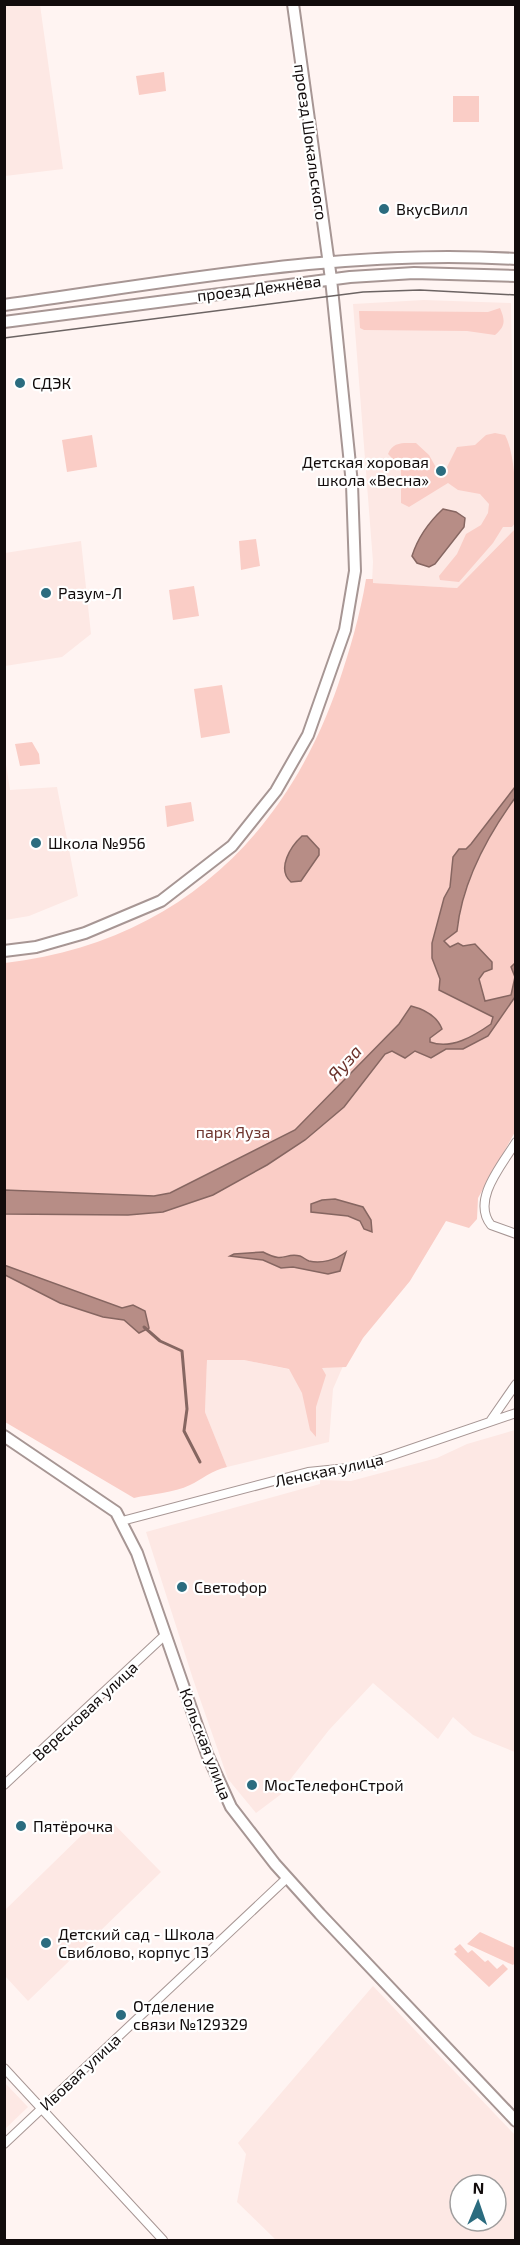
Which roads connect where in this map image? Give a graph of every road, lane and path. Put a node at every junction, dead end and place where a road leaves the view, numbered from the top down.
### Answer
1 (293, 4) edge
2 (516, 259) edge
3 (328, 262) junction
4 (516, 276) edge
5 (331, 279) junction
6 (4, 305) edge
7 (4, 322) edge
8 (4, 951) edge
9 (516, 1142) edge
10 (516, 1234) edge
11 (516, 1384) edge
12 (516, 1413) edge
13 (490, 1421) junction
14 (4, 1437) edge
15 (122, 1521) junction
16 (165, 1635) junction
17 (4, 1785) edge
18 (287, 1878) junction
19 (4, 2068) edge
20 (43, 2107) junction
21 (516, 2121) edge
22 (4, 2144) edge
23 (163, 2241) edge

1 - 3 main road, проезд Шокальского
2 - 3 main road, проезд Дежнёва
3 - 5 main road, проезд Шокальского
3 - 6 main road, проезд Дежнёва
4 - 5 main road, проезд Дежнёва
5 - 7 main road, проезд Дежнёва
5 - 8 main road, проезд Шокальского
9 - 10 street
11 - 13 street
12 - 13 street, Ленская улица
13 - 15 street, Ленская улица
14 - 15 main road, Кольская улица
15 - 16 main road, Кольская улица
16 - 17 street, Вересковая улица
16 - 18 main road, Кольская улица
18 - 20 street, Ивовая улица
18 - 21 main road, Кольская улица
19 - 20 street
20 - 22 street, Ивовая улица
20 - 23 street

